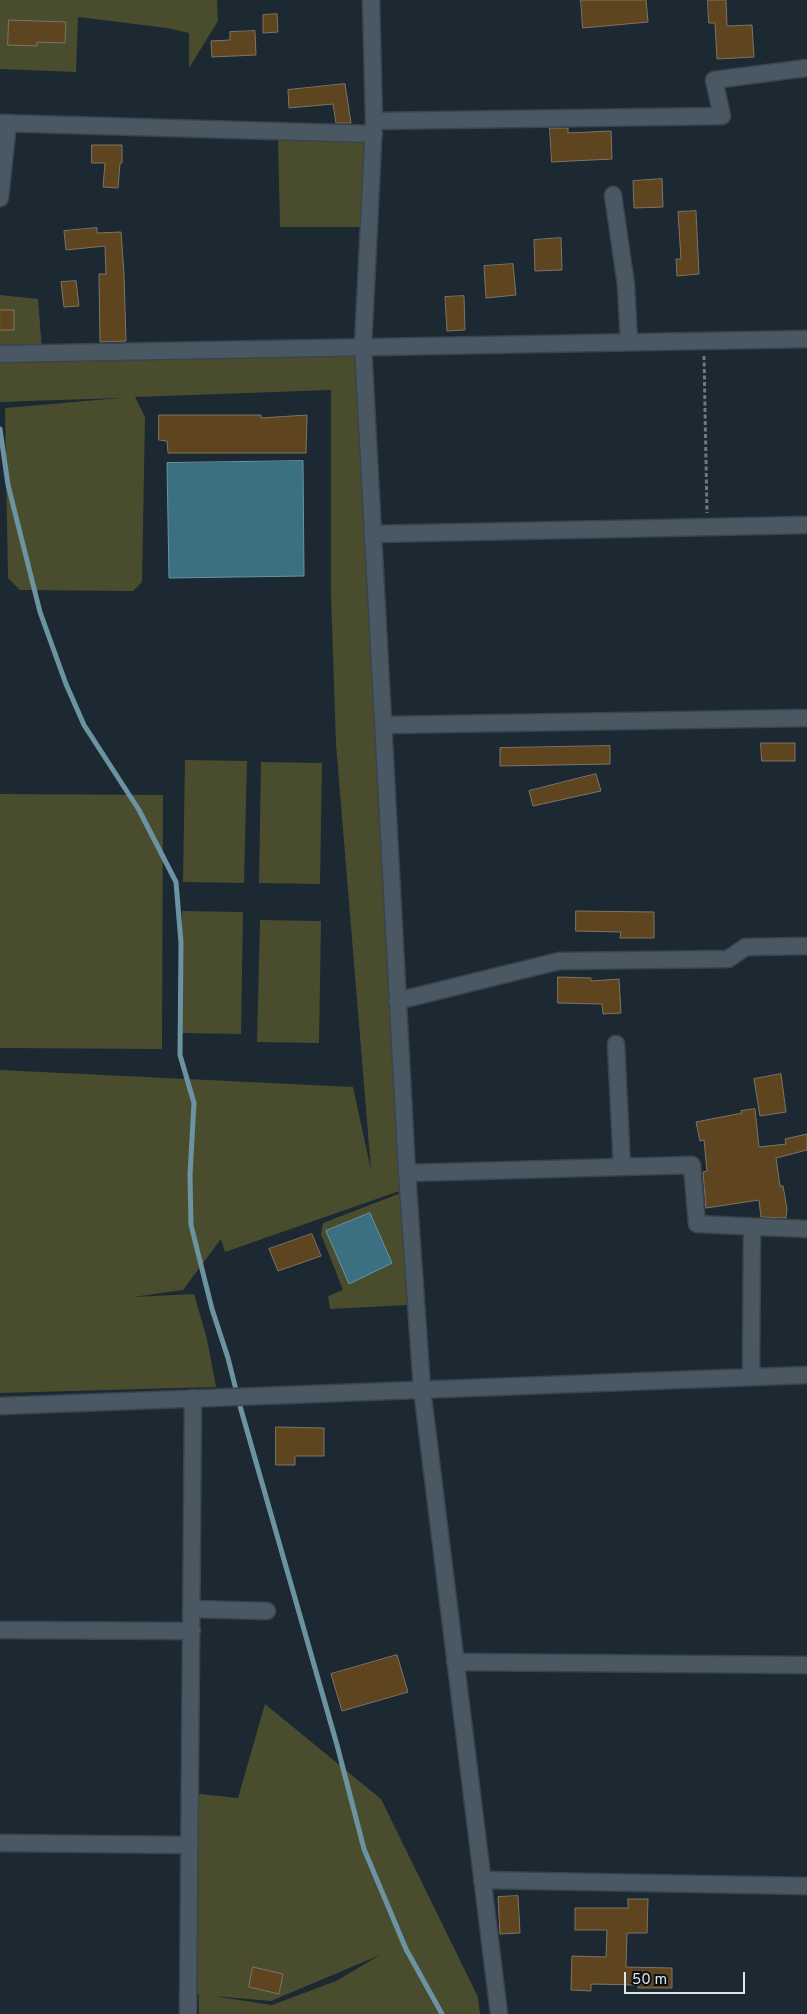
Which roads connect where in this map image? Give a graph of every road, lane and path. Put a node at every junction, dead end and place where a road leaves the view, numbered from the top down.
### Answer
1 (372, 0) edge
2 (807, 68) edge
3 (4, 123) edge
4 (374, 127) junction
5 (614, 195) dead end
6 (0, 198) edge
7 (807, 339) edge
8 (704, 341) junction
9 (629, 342) junction
10 (363, 347) junction
11 (0, 354) edge
12 (807, 525) edge
13 (707, 527) junction
14 (372, 534) junction
15 (807, 718) edge
16 (384, 725) junction
17 (807, 946) edge
18 (397, 1001) junction
19 (616, 1044) dead end
20 (622, 1167) junction
21 (407, 1173) junction
22 (752, 1227) junction
23 (807, 1229) edge
24 (807, 1375) edge
25 (751, 1376) junction
26 (422, 1389) junction
27 (194, 1398) junction
28 (0, 1406) edge
29 (192, 1609) junction
30 (268, 1611) dead end
31 (0, 1630) edge
32 (192, 1631) junction
33 (455, 1662) junction
34 (807, 1665) edge
35 (0, 1843) edge
36 (190, 1845) junction
37 (482, 1880) junction
38 (807, 1886) edge
39 (188, 2014) edge
40 (499, 2014) edge

1 - 4 street
2 - 4 street
3 - 4 street
3 - 6 street
4 - 10 street
5 - 9 street
7 - 8 street
8 - 9 street
8 - 13 path
9 - 10 street
10 - 11 street
10 - 14 street
12 - 13 street
13 - 14 street
14 - 16 street
15 - 16 street
16 - 18 street
17 - 18 street
18 - 21 street
19 - 20 street
20 - 21 street
20 - 22 street
21 - 26 street
22 - 23 street
22 - 25 street
24 - 25 street
25 - 26 street
26 - 27 street
26 - 33 street
27 - 28 street
27 - 29 street
29 - 30 street
29 - 32 street
31 - 32 street
32 - 36 street
33 - 34 street
33 - 37 street
35 - 36 street
36 - 39 street
37 - 38 street
37 - 40 street

